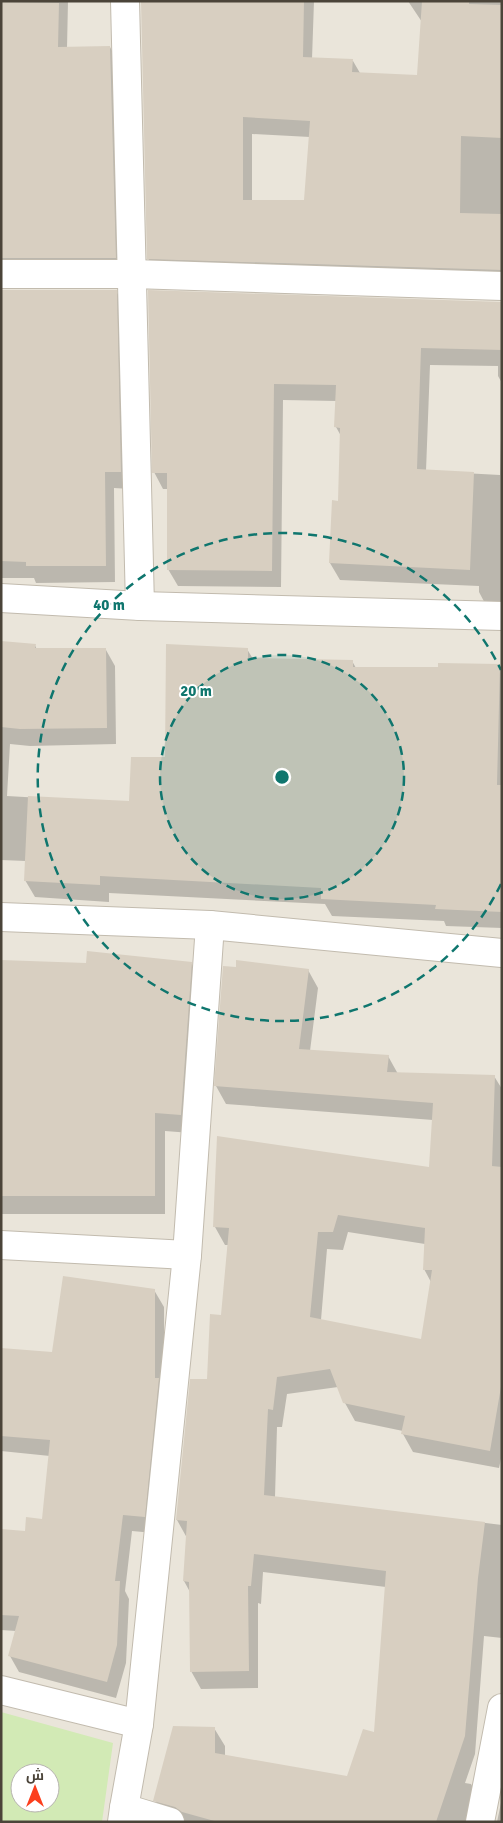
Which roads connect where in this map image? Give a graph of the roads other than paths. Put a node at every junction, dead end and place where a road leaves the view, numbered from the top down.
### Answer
1 (125, 1) edge
2 (1, 274) edge
3 (133, 274) junction
4 (502, 286) edge
5 (1, 598) edge
6 (140, 606) junction
7 (502, 616) edge
8 (1, 917) edge
9 (210, 926) junction
10 (502, 953) edge
11 (1, 1245) edge
12 (187, 1256) junction
13 (1, 1690) edge
14 (502, 1708) edge
15 (139, 1724) junction
16 (123, 1815) edge
17 (170, 1822) edge
18 (480, 1822) edge

1 - 3 street
2 - 3 street
3 - 4 street
3 - 6 street
5 - 6 street
6 - 7 street
8 - 9 street
9 - 10 street
9 - 12 street
11 - 12 street
12 - 15 street
13 - 15 street
14 - 18 street
15 - 16 street
16 - 17 street

